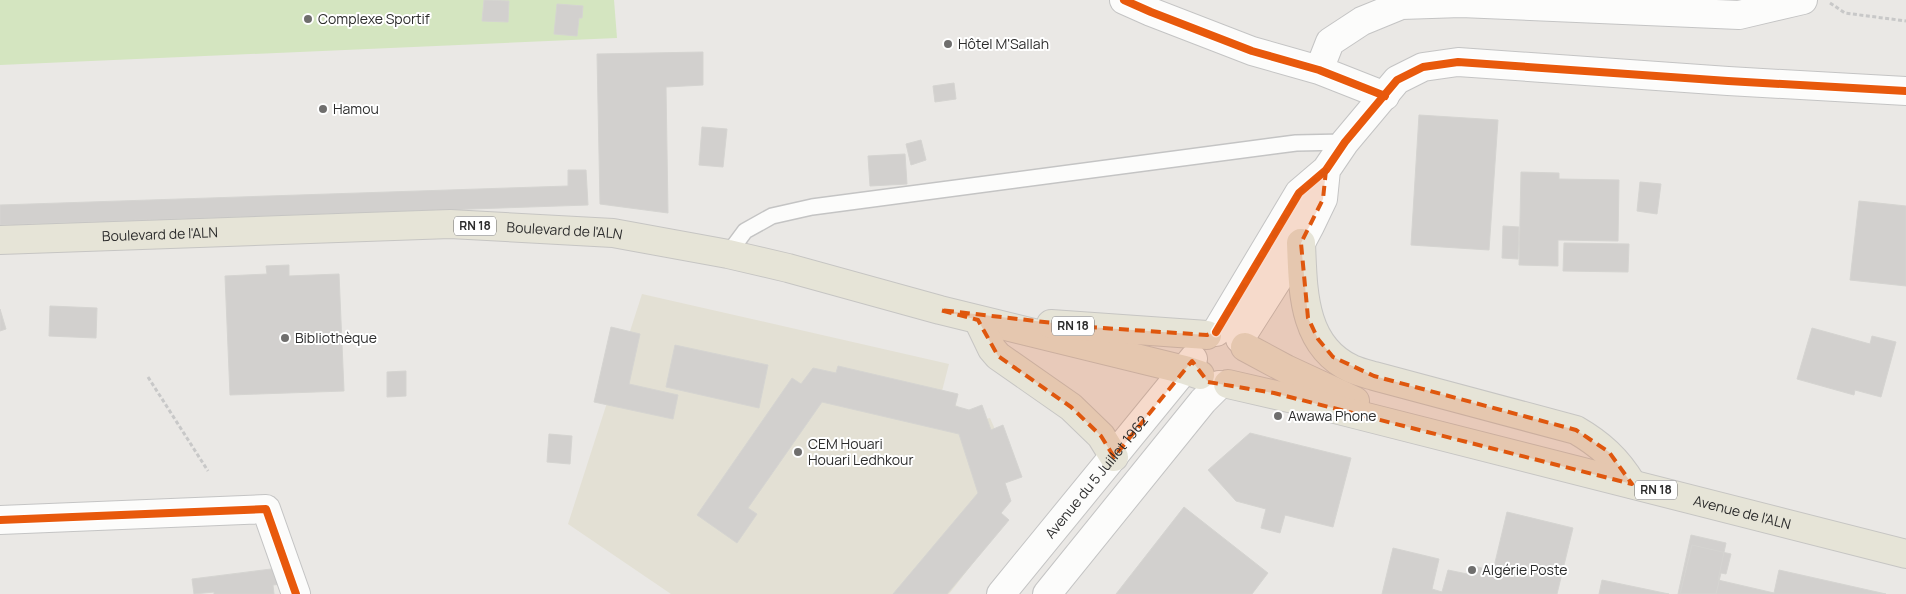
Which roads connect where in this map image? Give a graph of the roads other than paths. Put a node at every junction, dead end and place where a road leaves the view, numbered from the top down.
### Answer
1 (1124, 0) edge
2 (1803, 0) edge
3 (1319, 70) junction
4 (1906, 91) edge
5 (1385, 96) junction
6 (1345, 142) junction
7 (1326, 170) junction
8 (0, 240) edge
9 (1301, 243) junction
10 (728, 254) junction
11 (940, 310) junction
12 (978, 320) junction
13 (1227, 338) junction
14 (1205, 375) junction
15 (1405, 426) junction
16 (1114, 457) junction
17 (1632, 484) junction
18 (0, 520) edge
19 (1906, 554) edge
20 (296, 594) edge
21 (1001, 594) edge
22 (1047, 594) edge

1 - 3 street
2 - 3 street
3 - 5 street
4 - 5 street
5 - 6 street
6 - 7 street
6 - 10 lane
7 - 9 street
7 - 13 street
8 - 10 main road, Boulevard de l'ALN / RN 18
9 - 13 street
9 - 17 main road
10 - 11 main road, Boulevard de l'ALN / RN 18
11 - 12 main road, RN 18
11 - 13 main road, RN 18
12 - 14 main road, RN 18
12 - 16 main road
13 - 14 main road
13 - 14 main road
13 - 15 main road, RN 18
14 - 15 main road, RN 18
14 - 16 street, Avenue du 5 Juillet 1962
14 - 22 street
15 - 17 main road, Avenue de l'ALN / RN 18
16 - 21 street, Avenue du 5 Juillet 1962
17 - 19 main road, Avenue de l'ALN / RN 18
18 - 20 street

